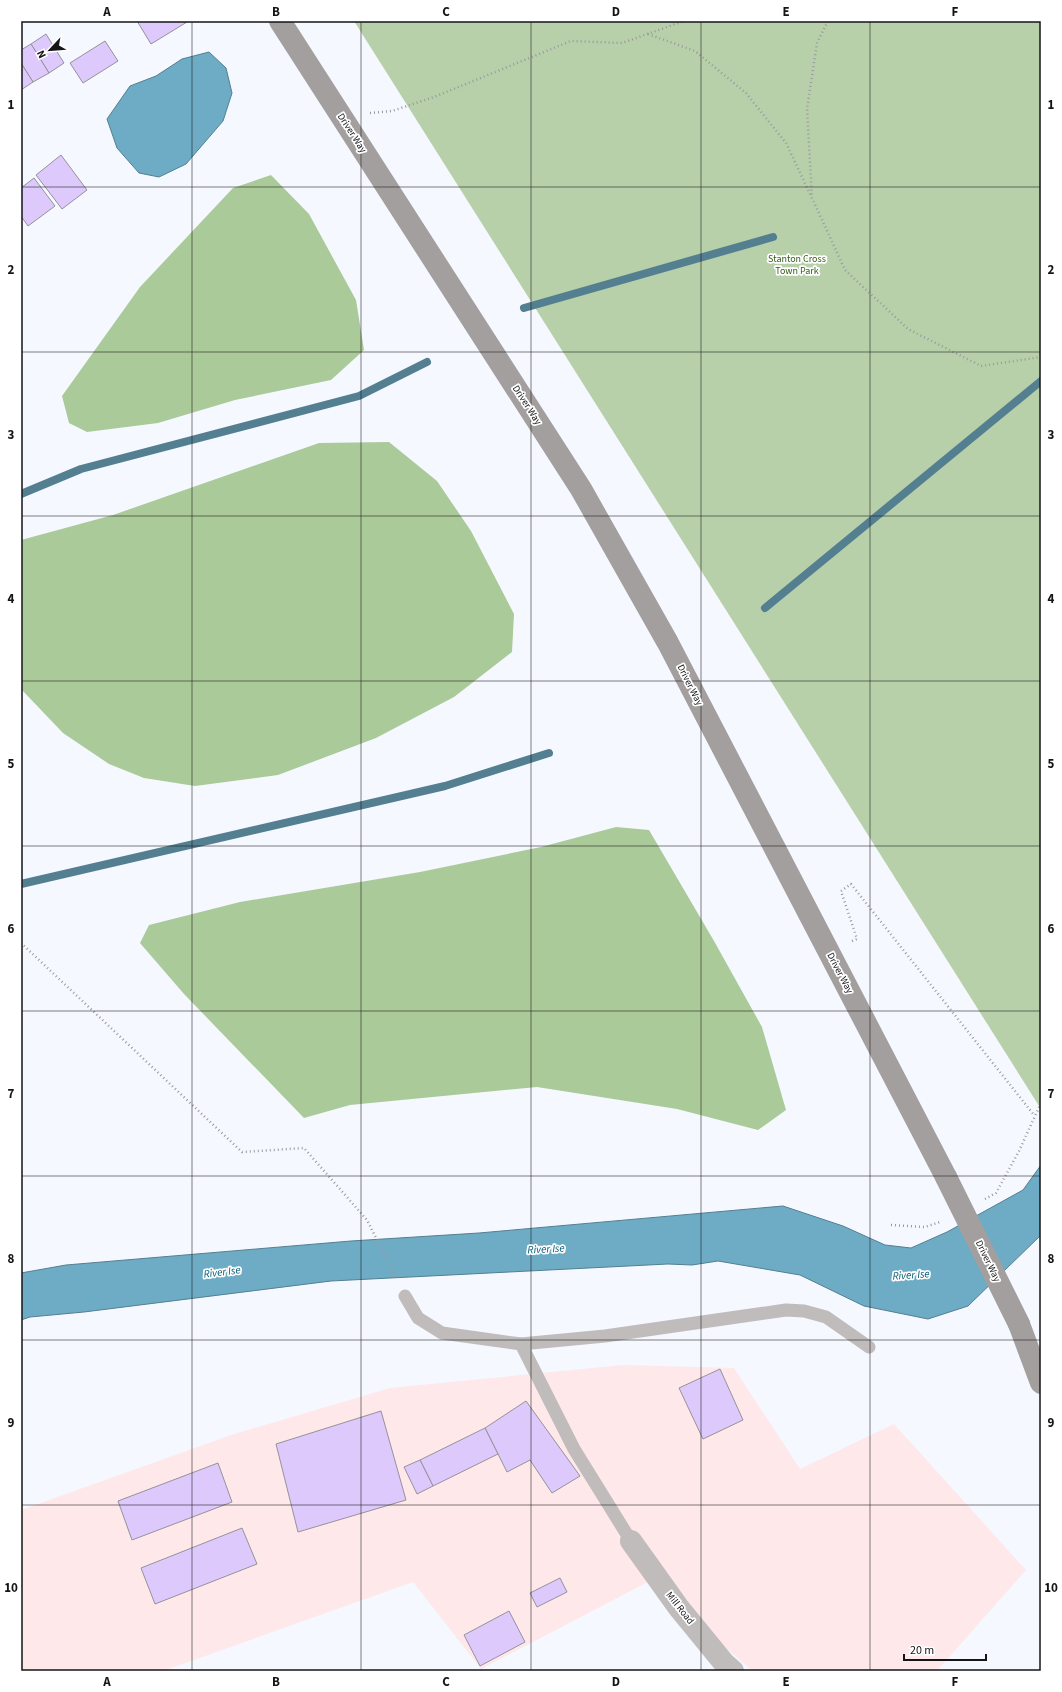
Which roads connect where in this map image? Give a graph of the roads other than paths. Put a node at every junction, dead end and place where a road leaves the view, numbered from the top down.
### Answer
1 (280, 21) edge
2 (405, 1296) road end
3 (521, 1344) junction
4 (868, 1347) dead end
5 (1041, 1383) edge
6 (631, 1542) joint
7 (733, 1671) edge

1 - 5 main road, Driver Way, bridge
2 - 3 lane
3 - 4 lane
3 - 6 lane
6 - 7 street, Mill Road

